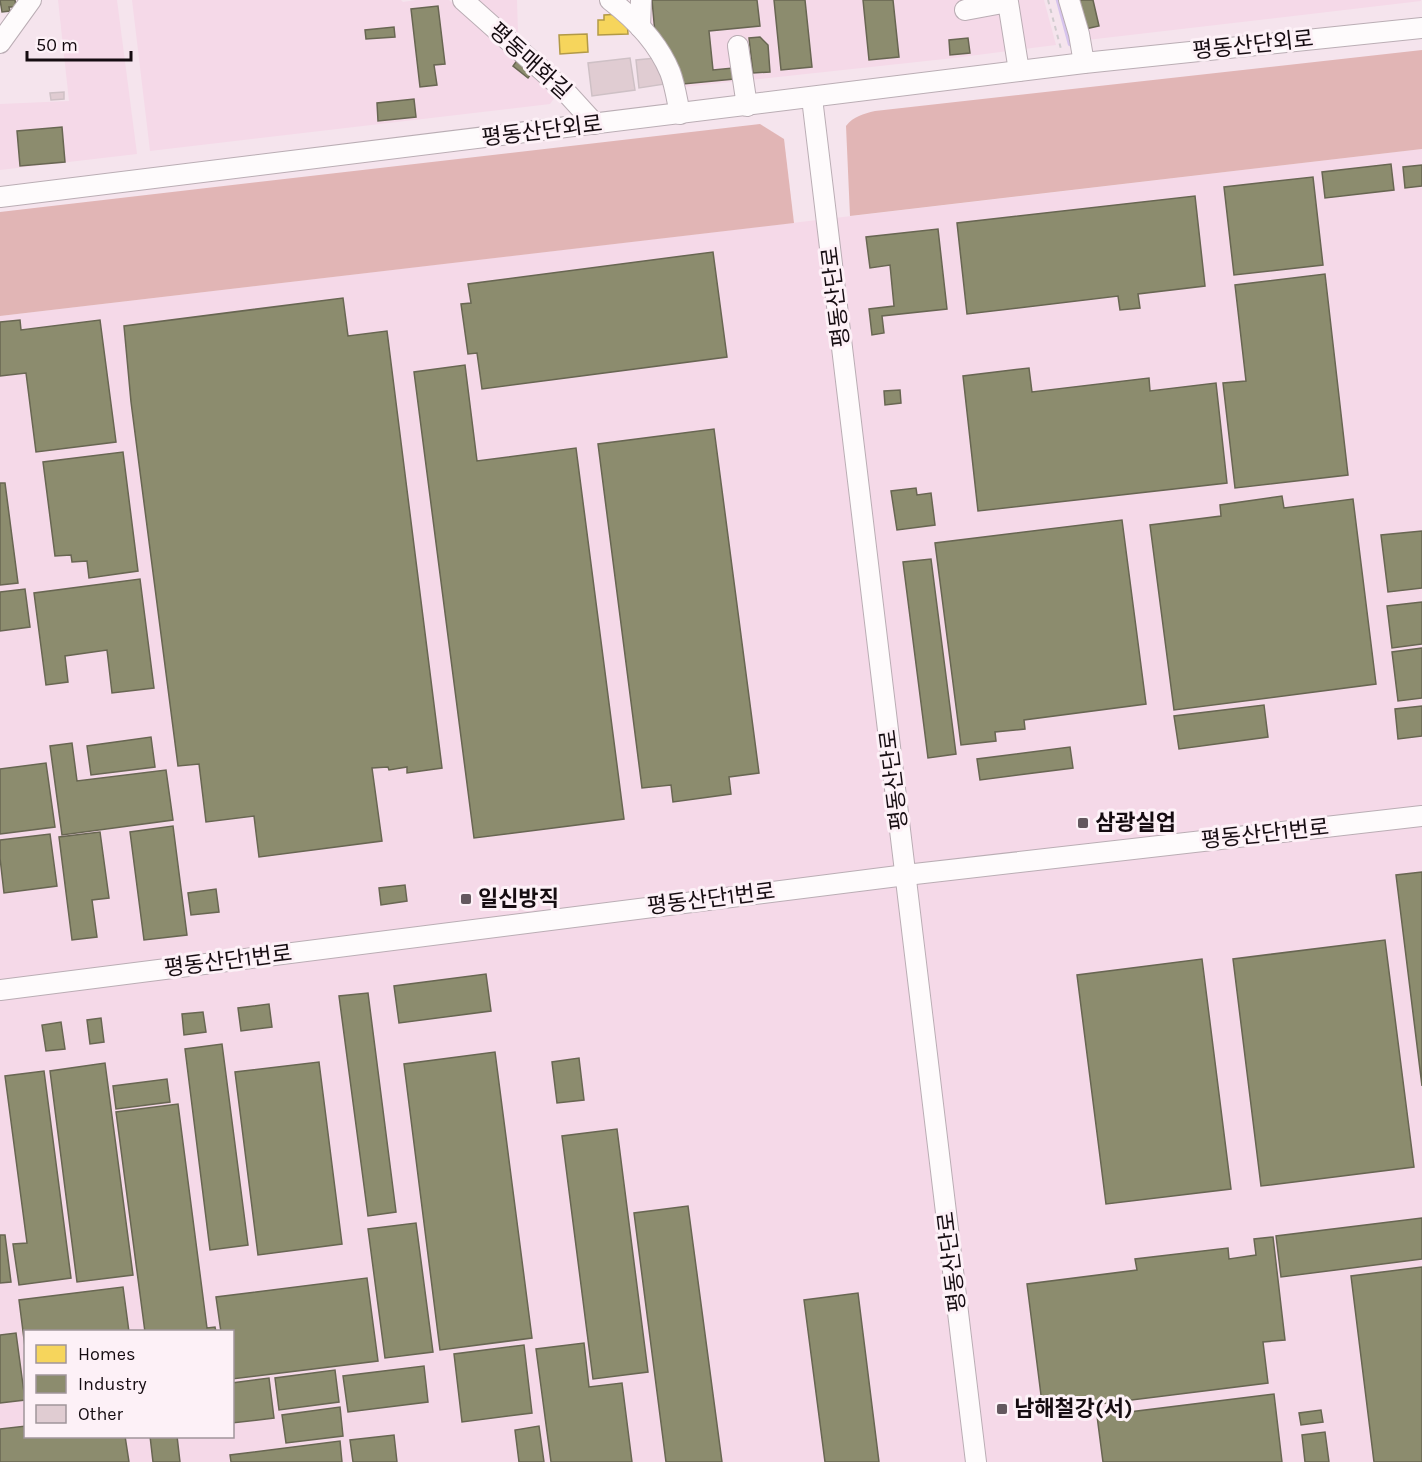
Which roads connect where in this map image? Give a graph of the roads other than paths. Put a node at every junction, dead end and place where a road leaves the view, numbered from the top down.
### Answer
1 (31, 0) edge
2 (463, 0) edge
3 (610, 0) edge
4 (641, 0) edge
5 (1069, 0) edge
6 (965, 10) dead end
7 (640, 27) junction
8 (1422, 28) edge
9 (0, 43) edge
10 (738, 46) dead end
11 (1074, 64) junction
12 (1019, 71) junction
13 (812, 98) junction
14 (747, 106) junction
15 (680, 114) junction
16 (595, 124) junction
17 (0, 197) edge
18 (1422, 816) edge
19 (906, 875) junction
20 (0, 990) edge
21 (976, 1462) edge

1 - 9 street
2 - 16 street, 평동매화길
3 - 7 street
4 - 7 street
5 - 11 street
6 - 12 street
7 - 15 street
8 - 11 street, 평동산단외로
10 - 14 street
11 - 12 street, 평동산단외로
12 - 13 street, 평동산단외로
13 - 14 street, 평동산단외로
13 - 19 street, 평동산단로
14 - 15 street, 평동산단외로
15 - 16 street, 평동산단외로
16 - 17 street, 평동산단외로
18 - 19 street, 평동산단1번로
19 - 20 street, 평동산단1번로
19 - 21 street, 평동산단로

